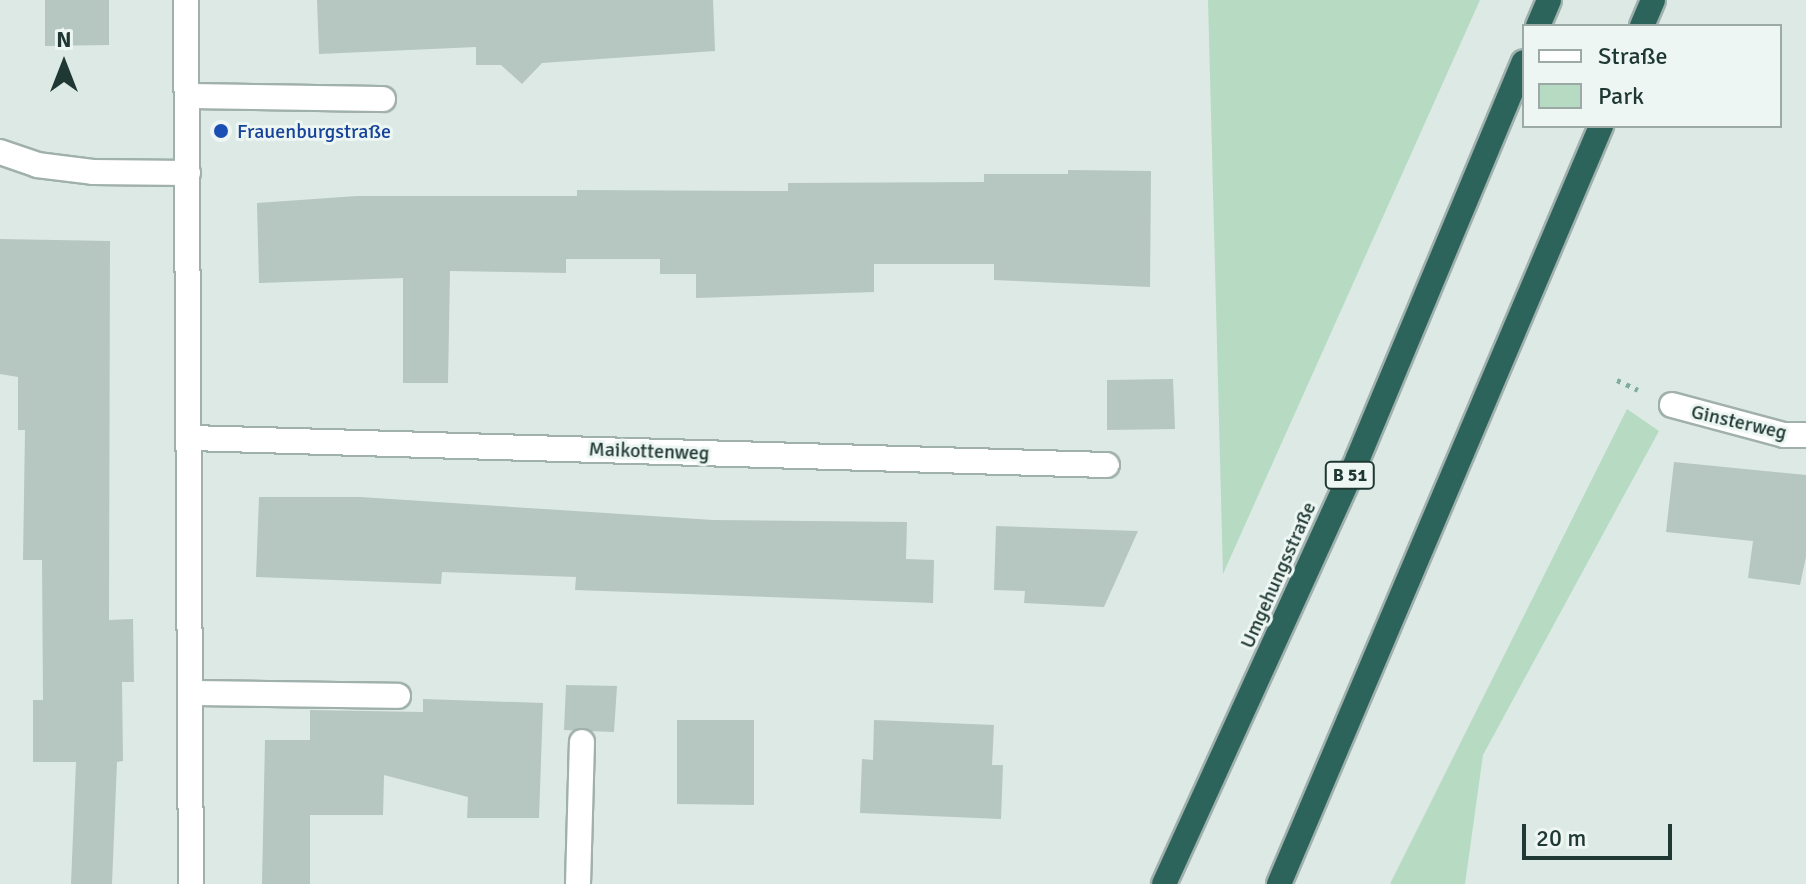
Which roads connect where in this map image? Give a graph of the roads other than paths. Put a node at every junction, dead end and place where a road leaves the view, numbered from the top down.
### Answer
1 (186, 0) edge
2 (1549, 0) edge
3 (1653, 0) edge
4 (1539, 24) edge
5 (1643, 24) edge
6 (1522, 67) edge
7 (188, 96) junction
8 (383, 99) dead end
9 (1600, 128) edge
10 (0, 152) edge
11 (188, 173) junction
12 (1672, 405) dead end
13 (1806, 435) edge
14 (191, 438) junction
15 (1107, 465) dead end
16 (191, 693) junction
17 (398, 696) dead end
18 (582, 742) dead end
19 (191, 884) edge
20 (578, 884) edge
21 (1164, 884) edge
22 (1279, 884) edge

1 - 7 street
2 - 4 highway
3 - 5 highway
6 - 21 highway, Umgehungsstraße / B 51
7 - 8 street
7 - 11 street
9 - 22 highway
10 - 11 street
11 - 14 street
12 - 13 street, Ginsterweg
14 - 15 street, Maikottenweg
14 - 16 street
16 - 17 street
16 - 19 street
18 - 20 street

